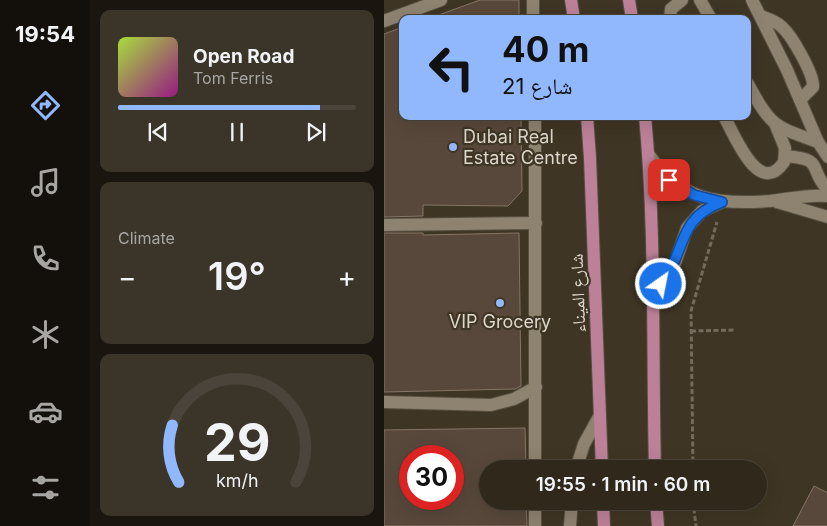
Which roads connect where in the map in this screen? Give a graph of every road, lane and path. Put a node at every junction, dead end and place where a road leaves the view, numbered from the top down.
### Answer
1 (441, 0) edge
2 (533, 0) edge
3 (571, 0) edge
4 (629, 0) edge
5 (682, 0) edge
6 (700, 0) edge
7 (752, 0) edge
8 (399, 15) edge
9 (400, 15) edge
10 (533, 15) edge
11 (573, 15) edge
12 (631, 15) edge
13 (670, 15) edge
14 (709, 15) edge
15 (760, 16) junction
16 (384, 21) edge
17 (751, 89) edge
18 (800, 100) junction
19 (535, 120) edge
20 (587, 120) edge
21 (645, 120) edge
22 (726, 120) edge
23 (776, 126) junction
24 (818, 142) junction
25 (649, 155) junction
26 (785, 156) junction
27 (827, 157) edge
28 (827, 190) edge
29 (827, 196) edge
30 (772, 201) junction
31 (722, 202) junction
32 (827, 216) edge
33 (536, 223) junction
34 (384, 226) edge
35 (654, 293) junction
36 (735, 330) dead end
37 (690, 331) junction
38 (536, 387) junction
39 (384, 402) edge
40 (600, 415) junction
41 (535, 460) edge
42 (579, 460) edge
43 (602, 460) edge
44 (655, 460) edge
45 (693, 460) edge
46 (535, 510) edge
47 (571, 510) edge
48 (603, 510) edge
49 (657, 510) edge
50 (695, 510) edge
51 (535, 526) edge
52 (570, 526) edge
53 (604, 526) edge
54 (658, 526) edge
55 (696, 526) edge

1 - 9 street
2 - 10 street
3 - 11 main road
4 - 12 main road
5 - 13 street
6 - 14 street
7 - 15 street
8 - 16 street
15 - 18 street
15 - 18 street
17 - 23 street
18 - 24 street
19 - 33 street
20 - 40 main road, شارع الميناء
21 - 25 main road
22 - 26 street
23 - 24 street
23 - 26 street
24 - 27 street
25 - 31 street
25 - 35 main road
26 - 28 street
29 - 30 street
30 - 31 street
30 - 32 street
31 - 35 street
31 - 37 path
33 - 34 street
33 - 38 street
35 - 44 main road
36 - 37 path
37 - 45 path
38 - 39 street
38 - 41 street
40 - 42 street
40 - 43 main road, شارع الميناء
46 - 51 street
47 - 52 street
48 - 53 main road
49 - 54 main road
50 - 55 path

